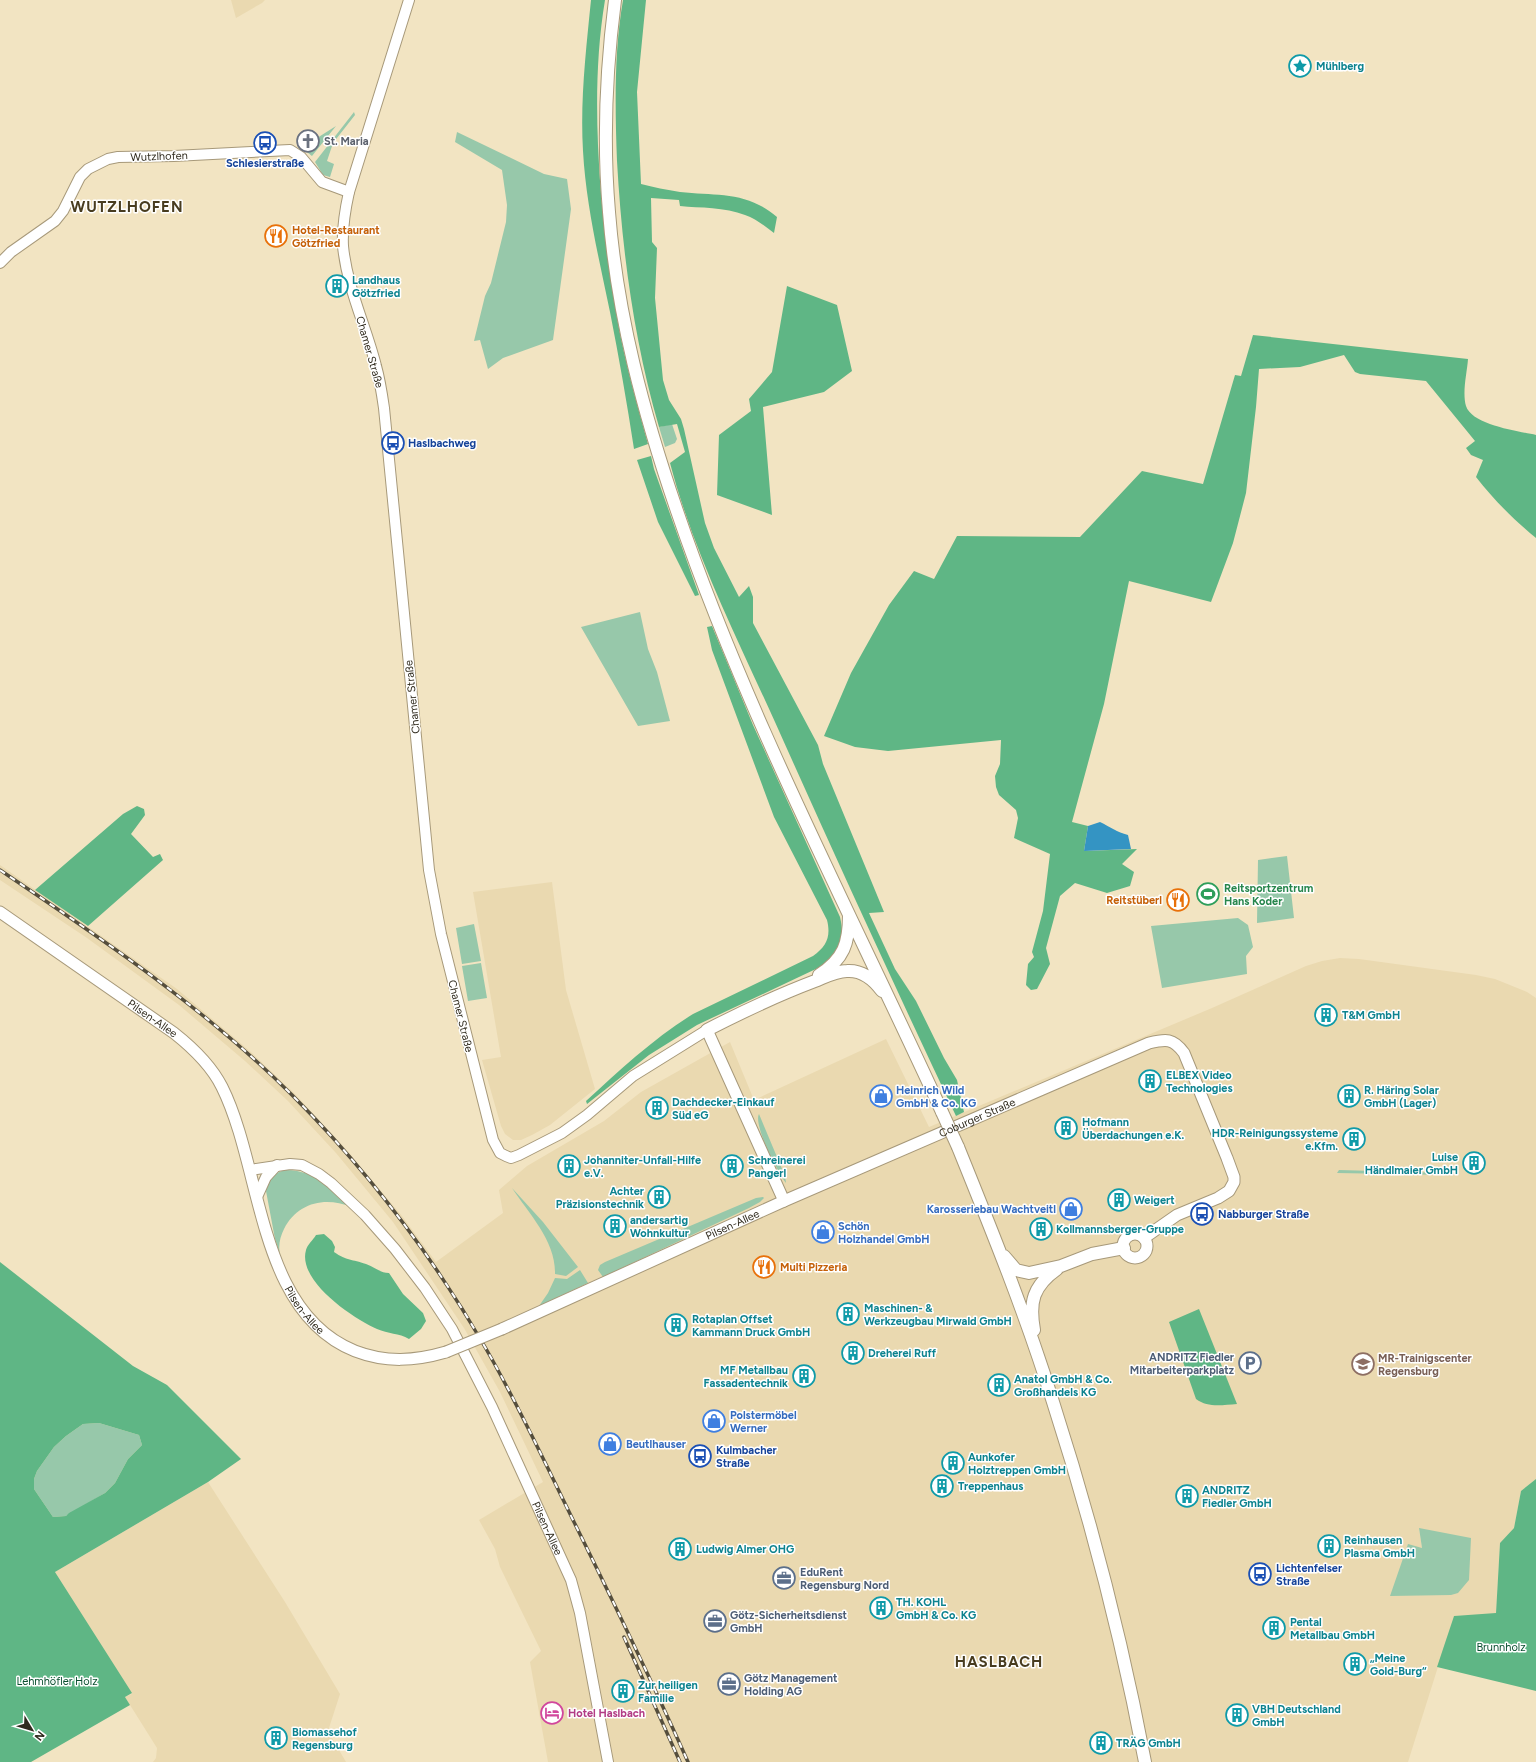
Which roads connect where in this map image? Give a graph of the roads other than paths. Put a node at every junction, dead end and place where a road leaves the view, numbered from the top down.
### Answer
1 (409, 0) edge
2 (615, 0) edge
3 (349, 192) junction
4 (0, 263) edge
5 (849, 911) junction
6 (0, 912) edge
7 (801, 986) junction
8 (893, 1007) junction
9 (707, 1030) junction
10 (277, 1165) junction
11 (250, 1170) junction
12 (257, 1196) junction
13 (784, 1201) junction
14 (1144, 1238) junction
15 (1124, 1248) junction
16 (1000, 1251) junction
17 (1061, 1266) junction
18 (1040, 1361) junction
19 (608, 1762) edge
20 (1145, 1762) edge

1 - 3 street, Chamer Straße
2 - 5 highway
3 - 4 street, Wutzlhofen
3 - 9 street, Chamer Straße
5 - 7 highway
5 - 8 highway
6 - 11 main road, Pilsen-Allee
7 - 8 highway
7 - 9 highway
8 - 16 highway, bridge
9 - 13 main road
10 - 11 street, Pilsen-Allee
10 - 12 street
10 - 19 street, Pilsen-Allee
11 - 12 main road, Pilsen-Allee
12 - 13 main road, Pilsen-Allee, bridge
13 - 14 main road, Coburger Straße
14 - 15 main road
14 - 15 main road
15 - 17 highway
16 - 17 highway
16 - 18 highway
17 - 18 highway
18 - 20 highway

